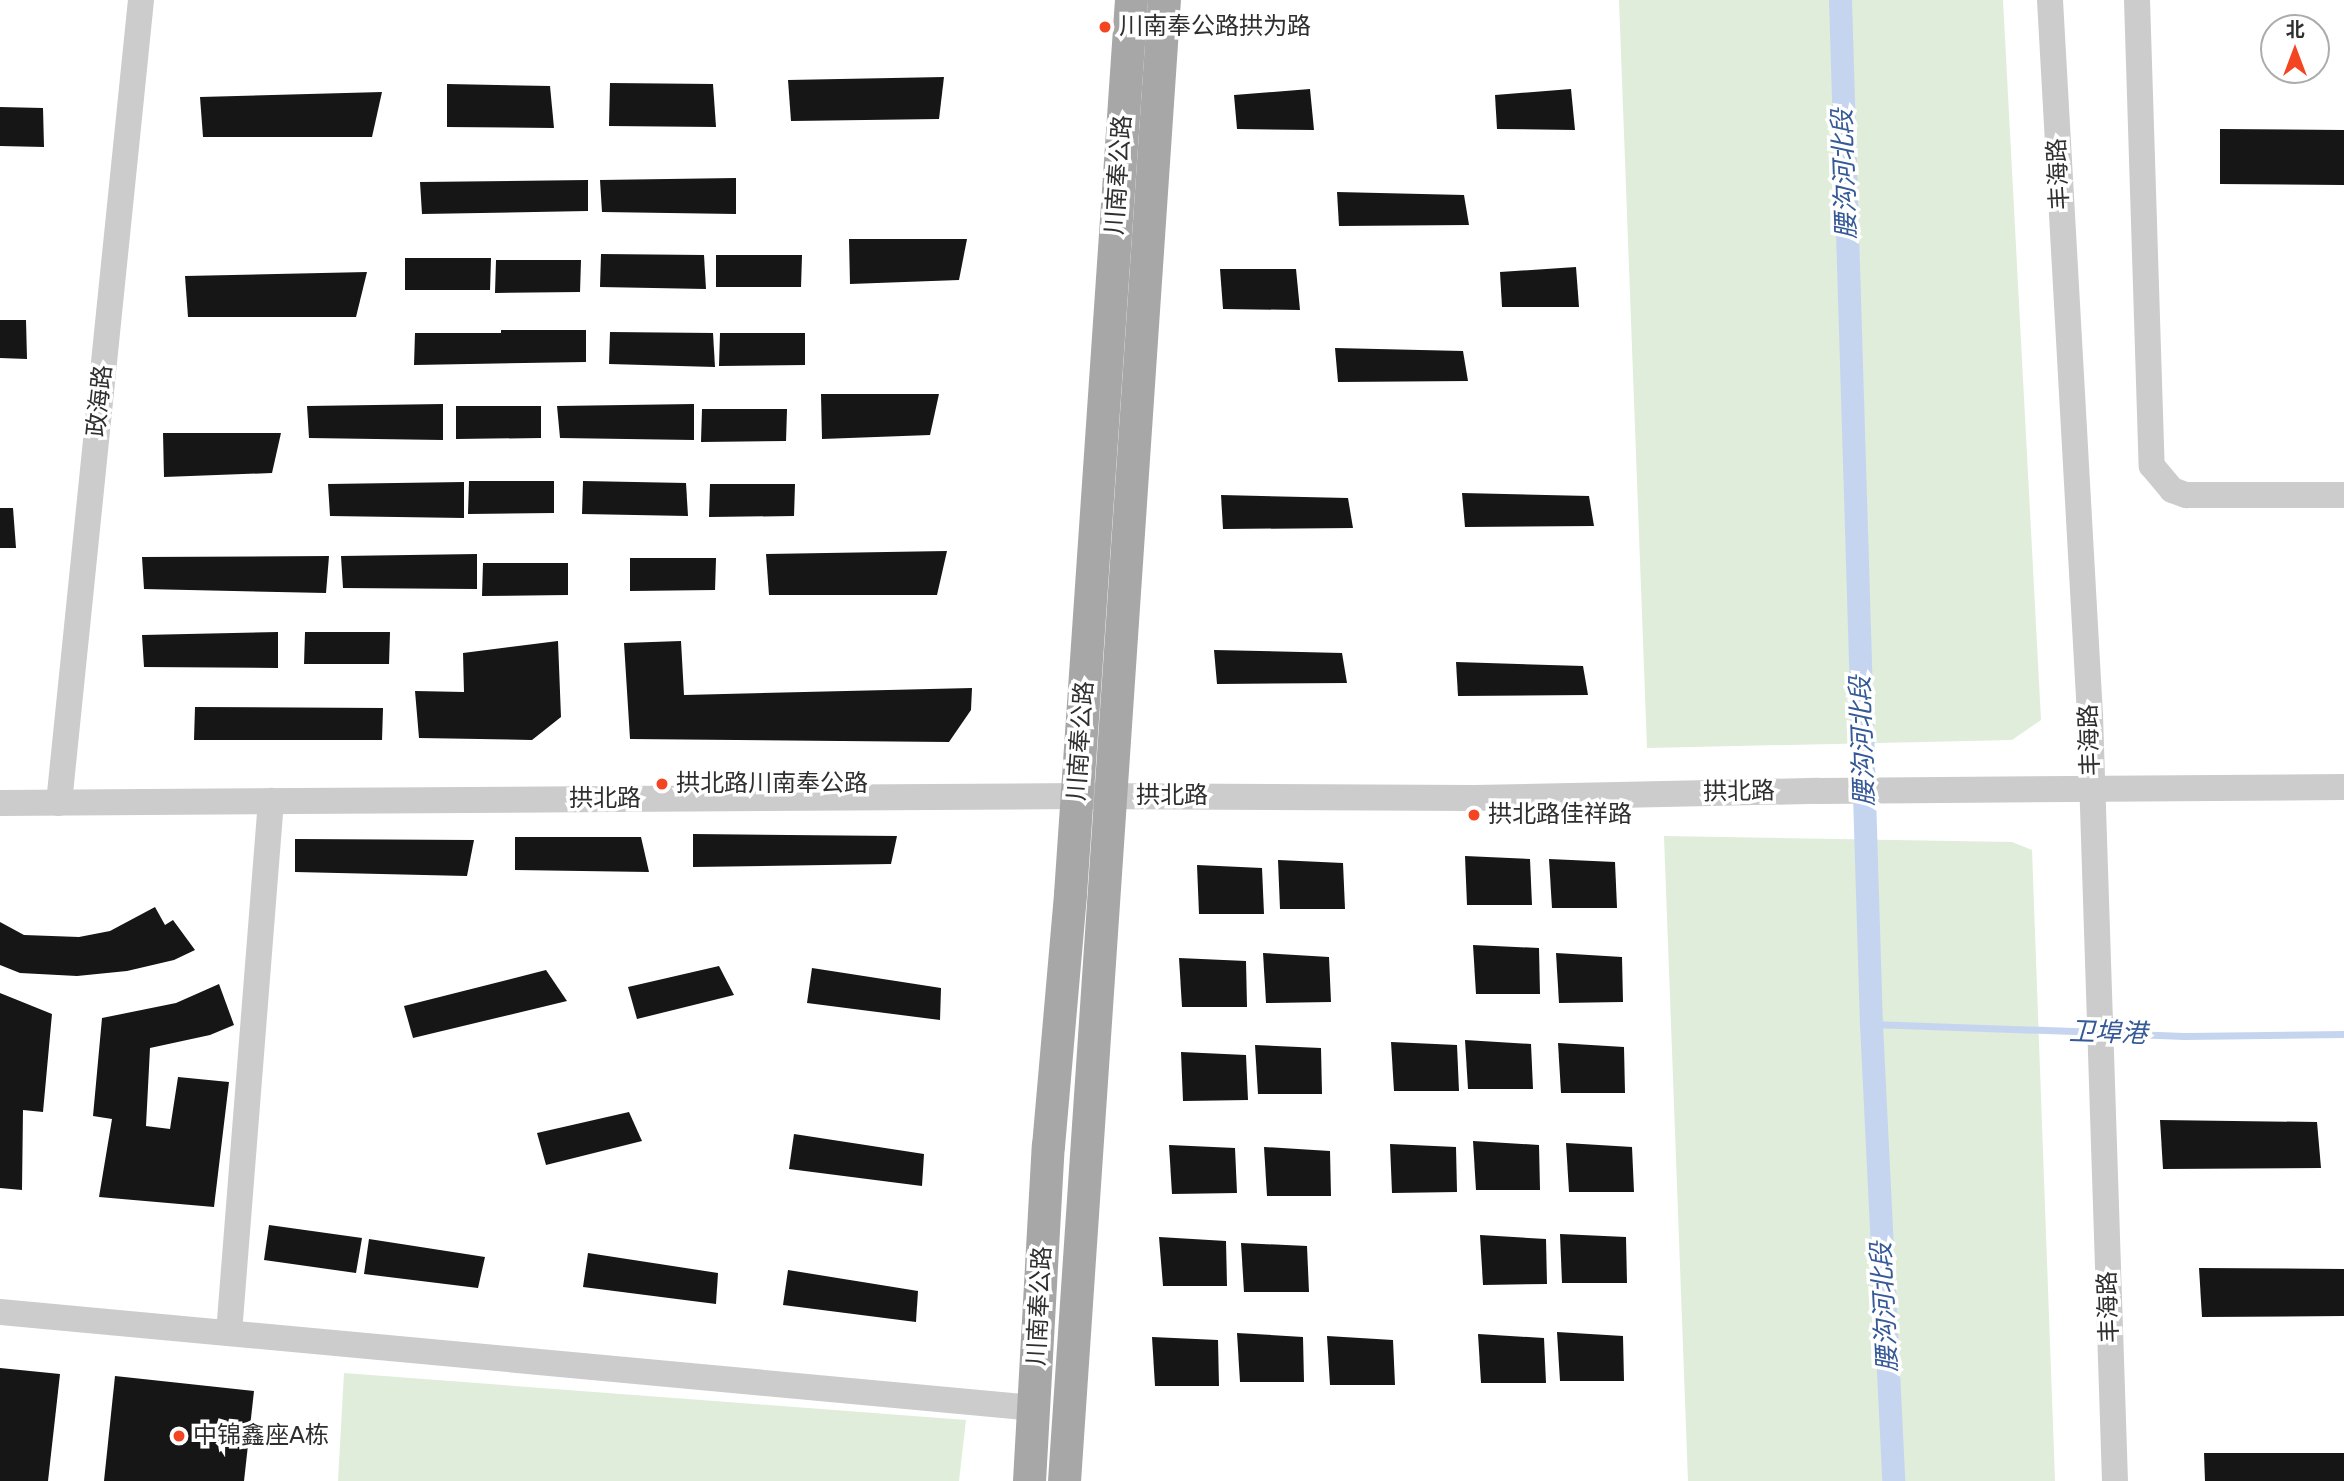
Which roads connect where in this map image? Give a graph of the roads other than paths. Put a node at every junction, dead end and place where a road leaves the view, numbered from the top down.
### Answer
1 (141, 0) edge
2 (1131, 0) edge
3 (1164, 0) edge
4 (2050, 0) edge
5 (2137, 0) edge
6 (2344, 495) edge
7 (2344, 788) edge
8 (2092, 789) junction
9 (1077, 796) junction
10 (1111, 796) junction
11 (271, 801) junction
12 (0, 803) edge
13 (59, 803) junction
14 (0, 1312) edge
15 (229, 1333) junction
16 (1034, 1408) junction
17 (1029, 1481) edge
18 (1064, 1481) edge
19 (2115, 1481) edge

1 - 13 street, 政海路
2 - 9 main road, 川南奉公路
3 - 10 main road, 川南奉公路
4 - 8 street, 丰海路
5 - 6 street
7 - 8 street, 拱北路
8 - 10 street, 拱北路
8 - 19 street, 丰海路
9 - 10 street, 拱北路
9 - 11 street, 拱北路
9 - 16 main road, 川南奉公路
10 - 18 main road, 川南奉公路
11 - 13 street, 拱北路
11 - 15 street
12 - 13 street, 拱北路
14 - 15 street
15 - 16 street
16 - 17 main road, 川南奉公路

